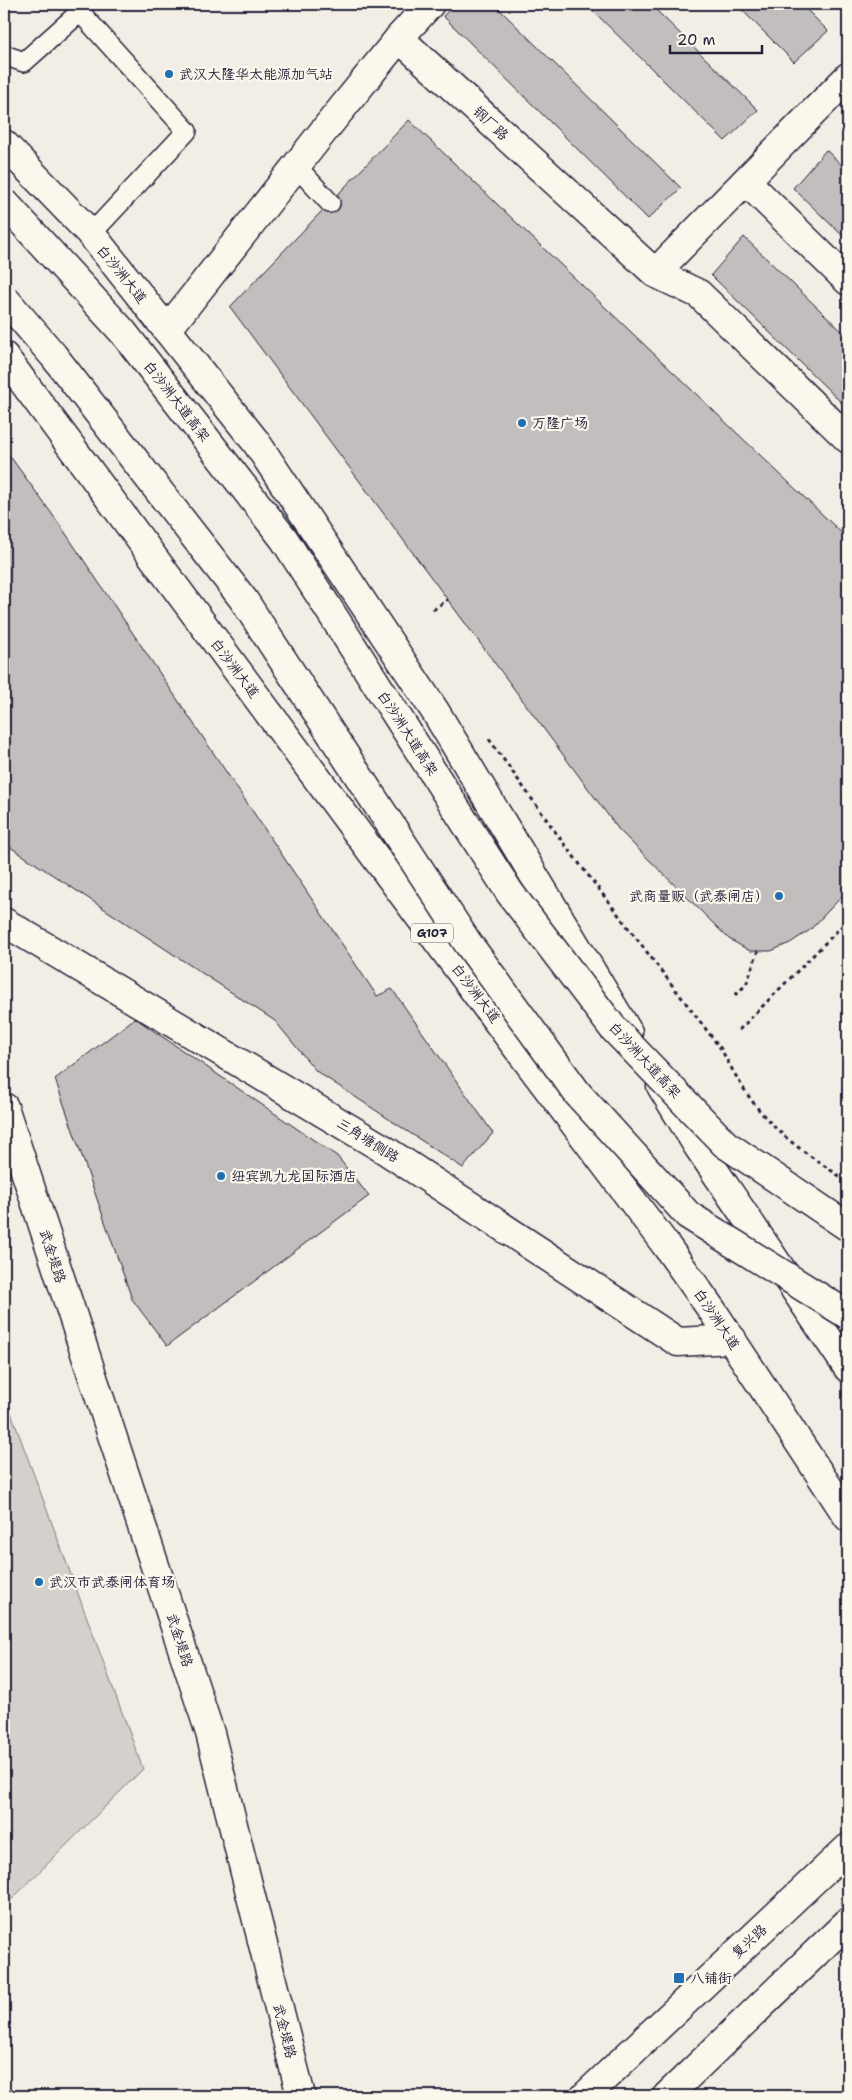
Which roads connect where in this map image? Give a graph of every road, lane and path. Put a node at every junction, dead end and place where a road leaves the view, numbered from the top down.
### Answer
1 (430, 4) edge
2 (400, 38) junction
3 (4, 55) edge
4 (845, 87) edge
5 (4, 144) edge
6 (296, 166) junction
7 (746, 181) junction
8 (4, 202) edge
9 (330, 202) dead end
10 (91, 234) junction
11 (655, 274) junction
12 (848, 281) edge
13 (4, 298) edge
14 (168, 330) junction
15 (4, 356) edge
16 (848, 439) edge
17 (448, 599) dead end
18 (433, 610) dead end
19 (488, 736) dead end
20 (848, 920) edge
21 (4, 922) edge
22 (758, 950) dead end
23 (735, 995) dead end
24 (740, 1030) dead end
25 (4, 1106) edge
26 (848, 1182) edge
27 (848, 1227) edge
28 (848, 1315) edge
29 (815, 1319) junction
30 (732, 1340) junction
31 (848, 1352) edge
32 (848, 1368) edge
33 (848, 1517) edge
34 (848, 1848) edge
35 (848, 1922) edge
36 (301, 2096) edge
37 (585, 2096) edge
38 (666, 2096) edge

1 - 2 main road
2 - 6 main road
2 - 11 main road, 钢厂路
3 - 10 lane
4 - 7 main road
5 - 10 main road, 白沙洲大道
6 - 9 lane
6 - 14 main road
7 - 11 main road
7 - 12 main road
8 - 27 main road, 白沙洲大道高架, bridge
10 - 14 main road, 白沙洲大道
11 - 16 main road, 钢厂路
13 - 28 main road, bridge
14 - 29 main road, 白沙洲大道
15 - 30 main road, 白沙洲大道 / G107
17 - 18 path
19 - 26 path
20 - 24 path
21 - 30 main road, 三角塘侧路
22 - 23 path
25 - 36 main road, 武金堤路
29 - 31 main road, 白沙洲大道
29 - 32 main road, 白沙洲大道
30 - 33 main road, 白沙洲大道 / G107
34 - 37 main road, 复兴路
35 - 38 main road

